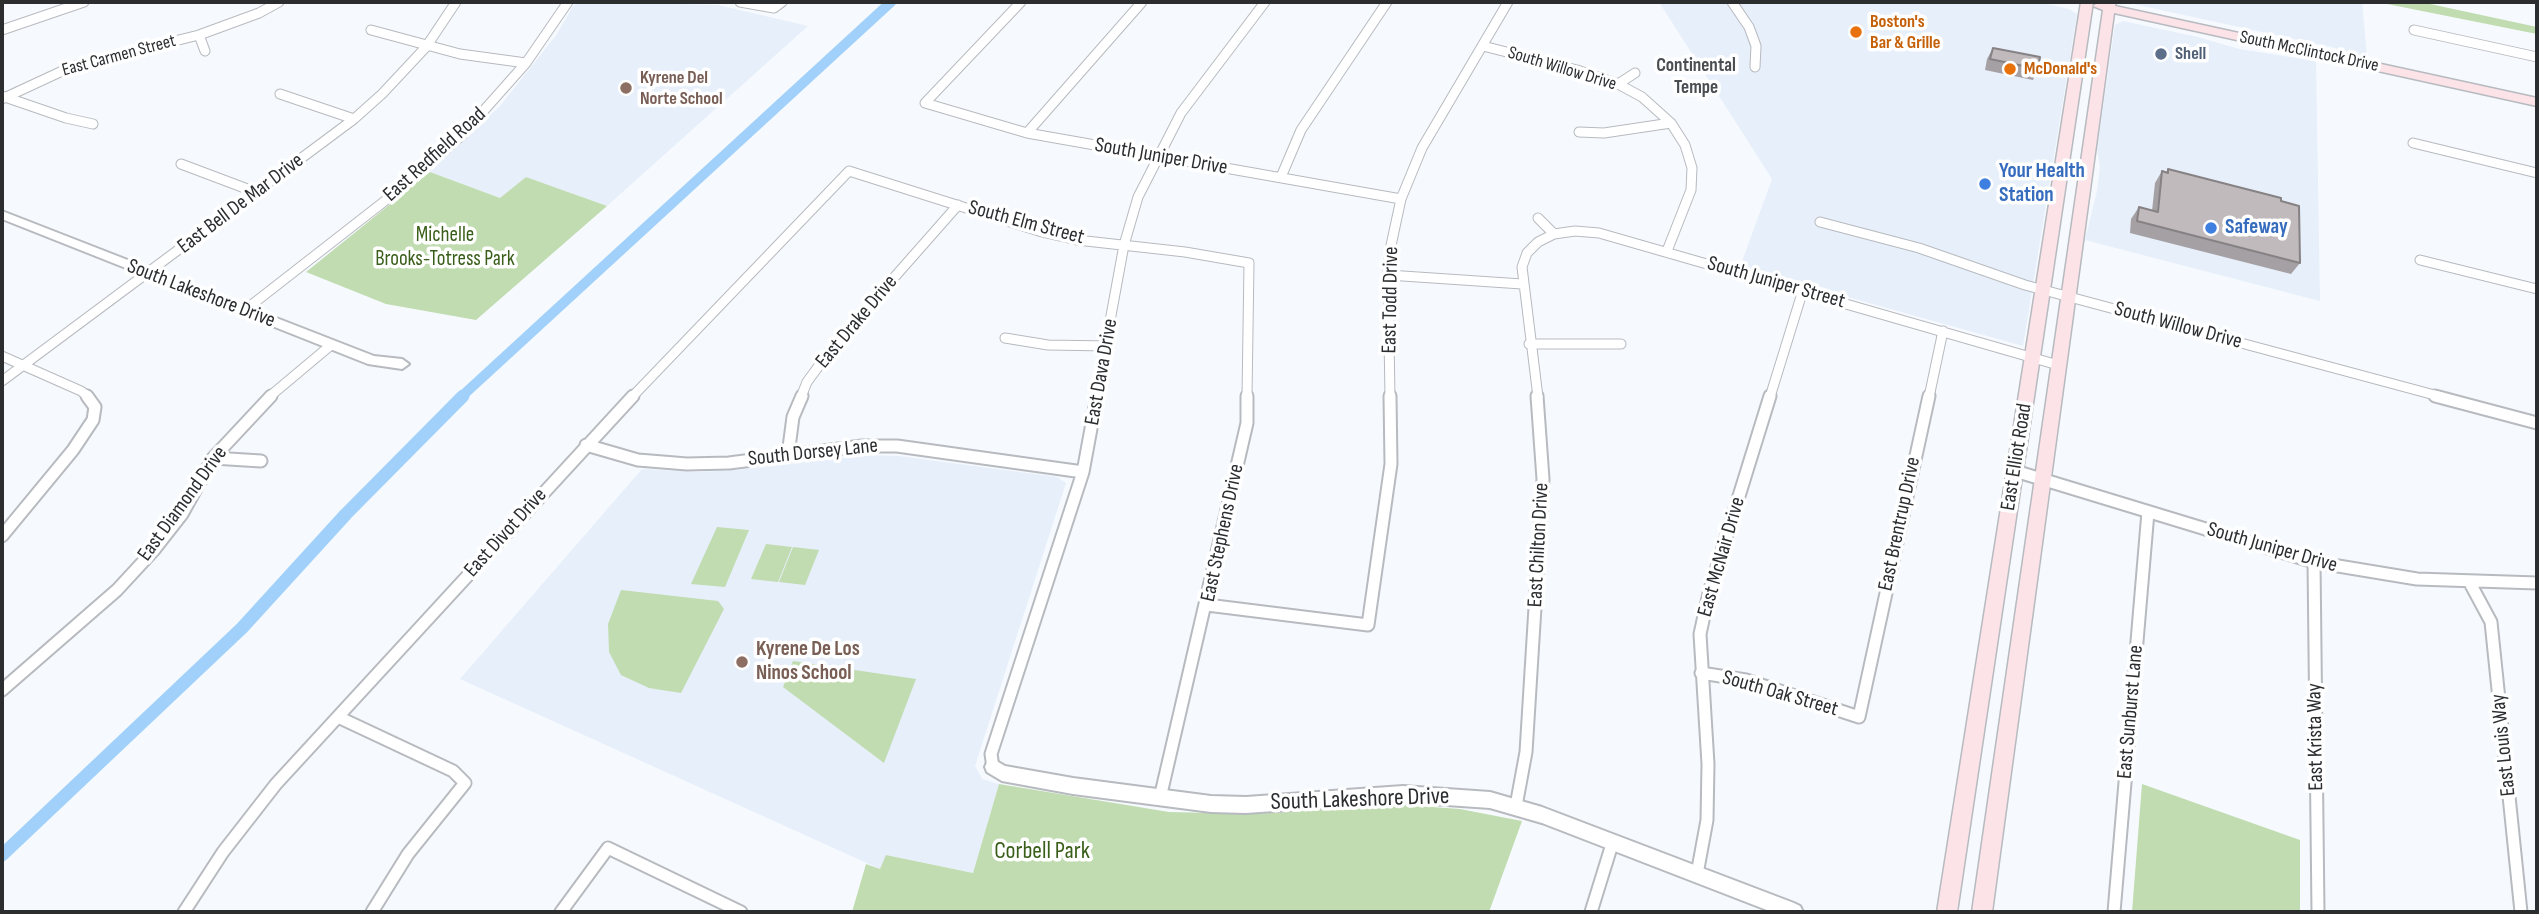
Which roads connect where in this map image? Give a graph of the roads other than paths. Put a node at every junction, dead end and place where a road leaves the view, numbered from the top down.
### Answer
1 (84, 2) edge
2 (279, 2) edge
3 (456, 2) edge
4 (568, 2) edge
5 (740, 2) edge
6 (782, 2) edge
7 (1021, 2) edge
8 (1142, 2) edge
9 (1265, 2) edge
10 (1387, 2) edge
11 (1508, 2) edge
12 (1732, 2) edge
13 (2085, 2) edge
14 (2110, 5) edge
15 (2, 30) edge
16 (371, 30) dead end
17 (2414, 30) dead end
18 (199, 35) junction
19 (1483, 46) junction
20 (426, 47) junction
21 (205, 51) dead end
22 (2537, 57) edge
23 (526, 63) junction
24 (1755, 66) dead end
25 (1635, 73) dead end
26 (1618, 84) junction
27 (280, 94) dead end
28 (3, 97) edge
29 (2537, 102) edge
30 (354, 119) junction
31 (1671, 123) junction
32 (93, 124) dead end
33 (1579, 132) dead end
34 (1027, 133) junction
35 (2413, 143) dead end
36 (1157, 156) junction
37 (2088, 156) junction
38 (2064, 159) junction
39 (181, 164) dead end
40 (849, 171) joint
41 (2537, 173) edge
42 (1281, 177) junction
43 (257, 193) junction
44 (1401, 199) junction
45 (958, 205) junction
46 (2, 215) edge
47 (1538, 218) dead end
48 (1820, 222) dead end
49 (1554, 234) junction
50 (1124, 245) junction
51 (1667, 251) junction
52 (2420, 260) dead end
53 (1249, 263) joint
54 (149, 273) junction
55 (1388, 275) junction
56 (1522, 284) junction
57 (2537, 289) edge
58 (1803, 290) junction
59 (2044, 290) junction
60 (2067, 296) junction
61 (245, 310) junction
62 (1942, 331) junction
63 (1005, 338) dead end
64 (1529, 344) junction
65 (1620, 344) dead end
66 (331, 345) junction
67 (1108, 346) junction
68 (2, 356) edge
69 (2033, 357) junction
70 (402, 364) dead end
71 (23, 365) junction
72 (2058, 365) junction
73 (2, 381) edge
74 (2537, 424) edge
75 (586, 445) junction
76 (788, 455) junction
77 (214, 458) junction
78 (261, 461) dead end
79 (2015, 471) junction
80 (1083, 472) junction
81 (2042, 479) junction
82 (2148, 512) junction
83 (2, 536) edge
84 (2314, 562) junction
85 (2470, 583) junction
86 (2537, 583) edge
87 (1207, 605) junction
88 (1701, 673) junction
89 (2, 690) edge
90 (338, 717) junction
91 (1859, 717) joint
92 (993, 767) joint
93 (1160, 799) junction
94 (1516, 806) junction
95 (1613, 841) junction
96 (1697, 874) junction
97 (184, 912) edge
98 (372, 912) edge
99 (561, 912) edge
100 (741, 912) edge
101 (1591, 912) edge
102 (1794, 912) edge
103 (1947, 912) edge
104 (1982, 912) edge
105 (2114, 912) edge
106 (2318, 912) edge
107 (2521, 912) edge

1 - 15 street
2 - 18 street, East Carmen Street
3 - 20 street, East Bell De Mar Drive
4 - 23 street, East Redfield Road
5 - 6 street
7 - 34 street, South Juniper Drive
8 - 34 street
9 - 36 street, East Dava Drive
10 - 42 street
11 - 19 street, East Todd Drive
12 - 24 street
13 - 14 main road, South McClintock Drive
13 - 38 main road, East Elliot Road
14 - 29 main road, South McClintock Drive
14 - 37 main road, East Elliot Road
16 - 20 street
17 - 22 street
18 - 21 street, East Carmen Street
18 - 28 street, East Carmen Street
19 - 26 street, South Willow Drive
19 - 44 street, East Todd Drive
20 - 23 street
20 - 30 street, East Bell De Mar Drive
23 - 61 street, East Redfield Road
25 - 26 street
26 - 31 street, South Willow Drive
27 - 30 street
28 - 32 street
30 - 43 street, East Bell De Mar Drive
31 - 33 street
31 - 51 street
34 - 36 street, South Juniper Drive
35 - 41 street
36 - 42 street, South Juniper Drive
36 - 50 street, East Dava Drive
37 - 38 main road
37 - 60 main road, East Elliot Road
38 - 59 main road, East Elliot Road
39 - 43 street
40 - 45 street, South Elm Street
40 - 75 street, East Divot Drive
42 - 44 street, South Juniper Drive
43 - 54 street, East Bell De Mar Drive
44 - 55 street, East Todd Drive
45 - 50 street, South Elm Street
45 - 76 street, East Drake Drive
46 - 54 street, South Lakeshore Drive
47 - 49 street
48 - 59 street, South Willow Drive
49 - 51 street, South Juniper Street
49 - 56 street
50 - 53 street, South Elm Street
50 - 67 street, East Dava Drive
51 - 58 street, South Juniper Street
52 - 57 street
53 - 87 street, East Stephens Drive
54 - 61 street, South Lakeshore Drive
54 - 71 street, East Bell De Mar Drive
55 - 56 street
55 - 87 street, East Todd Drive
56 - 64 street, East Chilton Drive
58 - 62 street, South Juniper Street
58 - 88 street, East McNair Drive
59 - 60 street, South Willow Drive
59 - 69 main road, East Elliot Road
60 - 72 main road, East Elliot Road
60 - 74 street, South Willow Drive
61 - 66 street, South Lakeshore Drive
62 - 69 street, South Juniper Street
62 - 91 street, East Brentrup Drive
63 - 67 street
64 - 65 street
64 - 94 street, East Chilton Drive
66 - 70 street, South Lakeshore Drive
66 - 77 street, East Diamond Drive
67 - 80 street, East Dava Drive
68 - 71 street
69 - 72 street, South Juniper Street
69 - 79 main road, East Elliot Road
71 - 73 street, East Bell De Mar Drive
71 - 83 street
72 - 81 main road, East Elliot Road
75 - 76 street, South Dorsey Lane
75 - 90 street, East Divot Drive
76 - 80 street, South Dorsey Lane
77 - 78 street
77 - 89 street, East Diamond Drive
79 - 81 street, South Juniper Drive
79 - 103 main road, East Elliot Road
80 - 92 street, East Dava Drive
81 - 82 street, South Juniper Drive
81 - 104 main road, East Elliot Road
82 - 84 street, South Juniper Drive
82 - 105 street, East Sunburst Lane
84 - 85 street, South Juniper Drive
84 - 106 street, East Krista Way
85 - 86 street, South Juniper Drive
85 - 107 street, East Louis Way
87 - 93 street, East Stephens Drive
88 - 91 street, South Oak Street
88 - 96 street, East McNair Drive
90 - 97 street, East Divot Drive
90 - 98 street
92 - 93 street, South Lakeshore Drive
93 - 94 street, South Lakeshore Drive
94 - 95 street, South Lakeshore Drive
95 - 96 street, South Lakeshore Drive
95 - 101 street
96 - 102 street, South Lakeshore Drive
99 - 100 street

